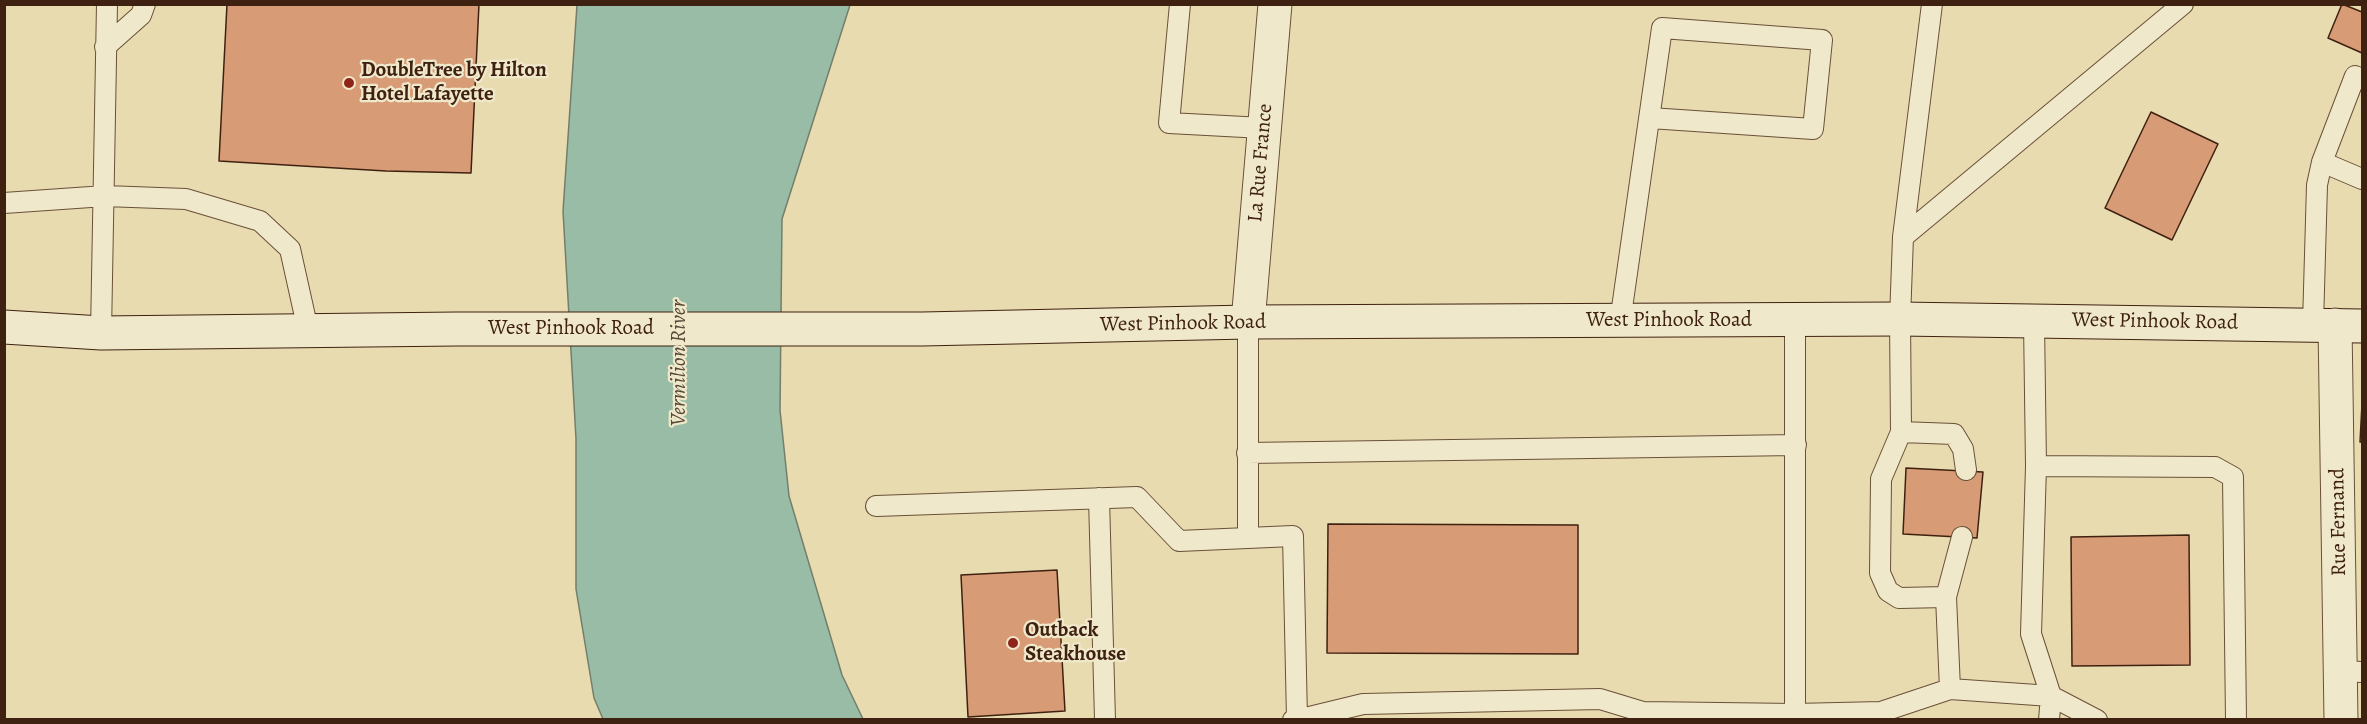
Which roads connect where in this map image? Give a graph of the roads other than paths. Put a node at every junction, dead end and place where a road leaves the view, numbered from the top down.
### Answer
1 (107, 4) edge
2 (145, 4) edge
3 (1180, 4) edge
4 (1275, 4) edge
5 (1932, 4) edge
6 (2183, 4) edge
7 (105, 48) junction
8 (2362, 79) edge
9 (1650, 118) junction
10 (1263, 128) junction
11 (2322, 162) junction
12 (2362, 179) edge
13 (105, 196) junction
14 (4, 202) edge
15 (1903, 237) junction
16 (1900, 320) junction
17 (1795, 321) junction
18 (2034, 321) junction
19 (1248, 322) junction
20 (1620, 322) junction
21 (2337, 325) edge
22 (4, 327) edge
23 (308, 330) junction
24 (101, 333) junction
25 (1901, 432) junction
26 (1796, 445) junction
27 (1247, 453) junction
28 (2036, 466) junction
29 (1966, 471) dead end
30 (1098, 498) junction
31 (876, 506) dead end
32 (1248, 537) junction
33 (1962, 537) dead end
34 (1946, 597) junction
35 (2352, 671) edge
36 (1950, 689) junction
37 (2051, 696) junction
38 (1796, 714) junction
39 (1882, 716) edge
40 (1296, 719) edge
41 (1105, 720) edge
42 (2049, 720) edge
43 (2097, 720) edge
44 (2236, 720) edge
45 (2341, 720) edge

1 - 7 lane
2 - 7 lane
3 - 10 lane
4 - 10 main road, La Rue France
5 - 15 lane
6 - 15 lane
7 - 13 lane
8 - 11 lane
9 - 9 lane
9 - 20 lane
10 - 19 main road, La Rue France
11 - 12 lane
11 - 21 lane
13 - 14 lane
13 - 23 lane
13 - 24 lane
15 - 16 lane
16 - 17 main road, West Pinhook Road
16 - 18 main road, West Pinhook Road
16 - 25 lane
17 - 20 main road, West Pinhook Road
17 - 26 lane
18 - 21 main road, West Pinhook Road
18 - 28 lane
19 - 20 main road, West Pinhook Road
19 - 23 main road, West Pinhook Road
19 - 27 lane
21 - 35 main road, Rue Fernand
22 - 24 main road, West Pinhook Road
23 - 24 main road, West Pinhook Road
25 - 29 lane
25 - 34 lane
26 - 27 lane
26 - 38 lane
27 - 32 lane
28 - 37 lane
28 - 44 lane
30 - 31 lane
30 - 32 lane
30 - 41 lane
32 - 40 lane
33 - 34 lane
34 - 36 lane
35 - 45 main road, Rue Fernand
36 - 37 lane
36 - 39 lane
37 - 42 lane
37 - 43 lane
38 - 39 lane
38 - 40 lane

